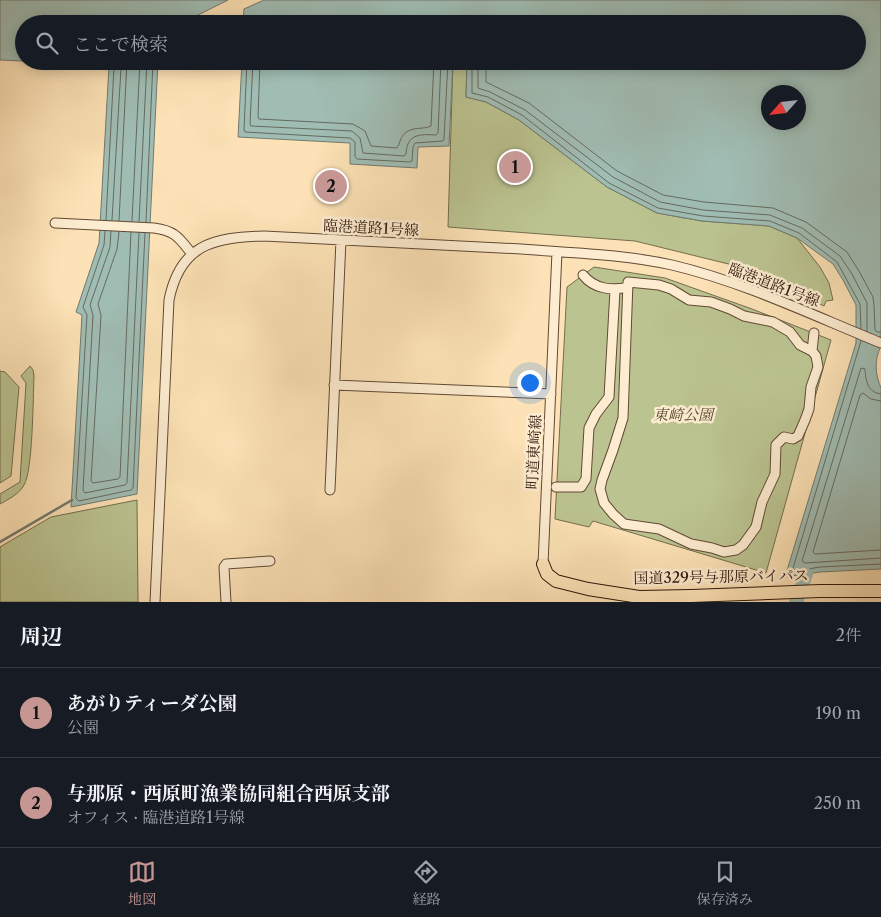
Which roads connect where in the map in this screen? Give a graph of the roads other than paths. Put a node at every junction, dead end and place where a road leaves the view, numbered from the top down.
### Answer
1 (56, 223) dead end
2 (341, 240) junction
3 (557, 252) junction
4 (192, 254) junction
5 (583, 275) dead end
6 (628, 287) junction
7 (615, 290) junction
8 (814, 333) dead end
9 (881, 343) edge
10 (626, 351) junction
11 (812, 351) junction
12 (610, 364) junction
13 (334, 384) junction
14 (551, 394) junction
15 (609, 397) junction
16 (624, 397) junction
17 (586, 480) junction
18 (601, 483) junction
19 (556, 487) dead end
20 (330, 490) dead end
21 (270, 562) dead end
22 (543, 564) joint
23 (881, 591) edge
24 (693, 599) edge
25 (155, 602) edge
26 (226, 602) edge

1 - 4 street
2 - 3 street, 臨港道路1号線
2 - 4 street, 臨港道路1号線
2 - 13 street
3 - 9 street, 臨港道路1号線
3 - 14 street, 町道東崎線
4 - 25 street, 臨港道路1号線
5 - 7 street
6 - 7 street
6 - 10 street
6 - 11 street
7 - 12 street
8 - 11 street
10 - 12 street
10 - 16 street
11 - 18 street
12 - 15 street
13 - 14 street
13 - 20 street
14 - 22 street, 町道東崎線
15 - 16 street
15 - 17 street
16 - 18 street
17 - 18 street
17 - 19 street
21 - 26 street
22 - 24 highway, 国道329号与那原バイパス
23 - 24 highway, 国道329号与那原バイパス

